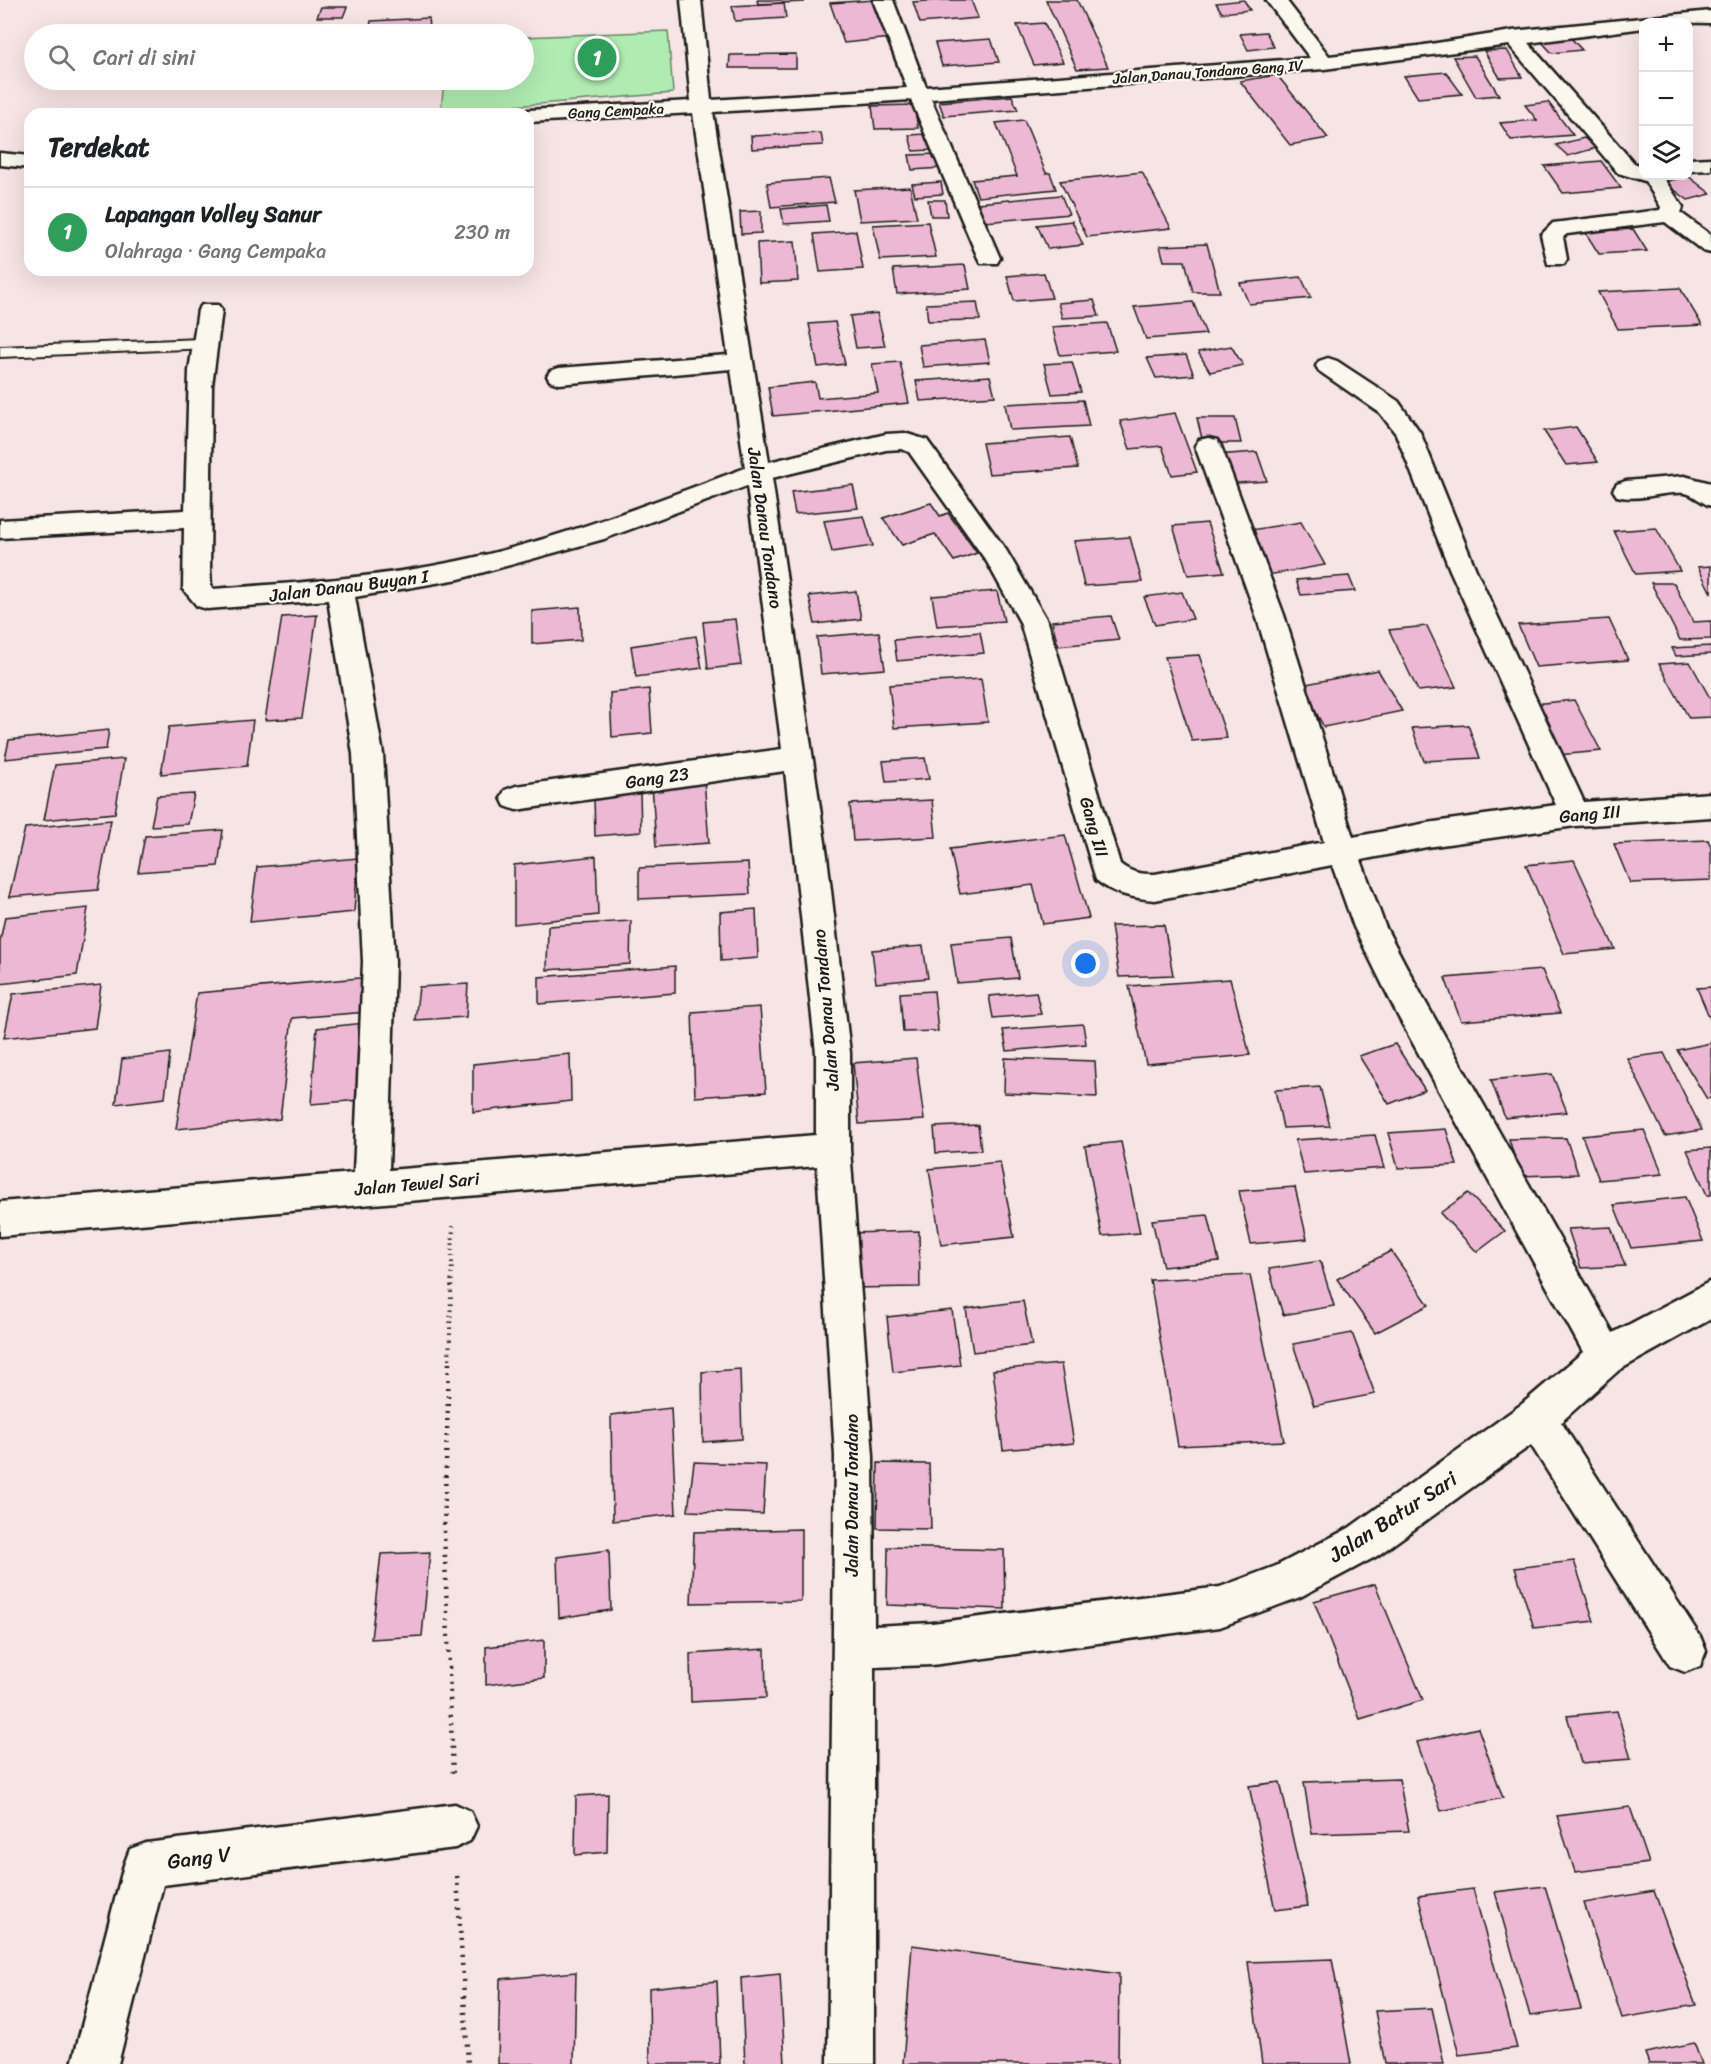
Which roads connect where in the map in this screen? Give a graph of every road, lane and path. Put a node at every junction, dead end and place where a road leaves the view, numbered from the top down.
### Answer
1 (691, 0) edge
2 (883, 0) edge
3 (1276, 0) edge
4 (1711, 17) edge
5 (1512, 38) junction
6 (1324, 63) junction
7 (918, 92) junction
8 (704, 107) junction
9 (534, 116) edge
10 (0, 159) edge
11 (24, 161) edge
12 (1711, 164) edge
13 (1693, 165) edge
14 (1639, 173) edge
15 (1655, 180) edge
16 (1670, 215) junction
17 (1711, 246) edge
18 (989, 258) dead end
19 (1556, 259) dead end
20 (210, 310) dead end
21 (202, 344) junction
22 (0, 352) edge
23 (742, 361) junction
24 (1328, 366) dead end
25 (559, 376) dead end
26 (1208, 446) dead end
27 (757, 473) junction
28 (1626, 490) dead end
29 (1711, 497) edge
30 (197, 518) junction
31 (0, 529) edge
32 (340, 590) junction
33 (798, 758) junction
34 (516, 798) dead end
35 (1711, 805) edge
36 (1575, 814) junction
37 (1343, 853) junction
38 (833, 1149) junction
39 (455, 1180) junction
40 (371, 1188) junction
41 (0, 1219) edge
42 (1711, 1299) edge
43 (1606, 1357) junction
44 (1536, 1418) junction
45 (851, 1647) junction
46 (1685, 1651) dead end
47 (455, 1826) junction
48 (95, 2064) edge
49 (468, 2064) edge
50 (851, 2064) edge

1 - 8 street, Jalan Danau Tondano
2 - 7 street
3 - 6 street
4 - 5 street, Jalan Danau Tondano Gang IV
5 - 6 street, Jalan Danau Tondano Gang IV
5 - 14 street
6 - 7 street, Jalan Danau Tondano Gang IV
7 - 8 street, Jalan Danau Tondano Gang IV
7 - 18 street
8 - 9 street, Gang Cempaka
8 - 23 street, Jalan Danau Tondano
10 - 11 street
12 - 13 street
15 - 16 street
16 - 17 street
16 - 19 street
20 - 21 street, Jalan Danau Buyan I
21 - 22 lane
21 - 30 street, Jalan Danau Buyan I
23 - 25 street
23 - 27 street, Jalan Danau Tondano
24 - 36 street
26 - 37 street
27 - 32 street, Jalan Danau Buyan I
27 - 33 street, Jalan Danau Tondano
27 - 37 street, Gang III
28 - 29 street
30 - 31 street
30 - 32 street, Jalan Danau Buyan I
32 - 40 street
33 - 34 street, Gang 23
33 - 38 street, Jalan Danau Tondano
35 - 36 street, Gang III
36 - 37 street, Gang III
37 - 43 street
38 - 39 street, Jalan Tewel Sari
38 - 45 street, Jalan Danau Tondano
39 - 40 street, Jalan Tewel Sari
39 - 47 path
40 - 41 street, Jalan Tewel Sari
42 - 43 street, Jalan Batur Sari
43 - 44 street, Jalan Batur Sari
44 - 45 street, Jalan Batur Sari
44 - 46 street
45 - 50 street, Jalan Danau Tondano
47 - 48 street, Gang V
47 - 49 path

